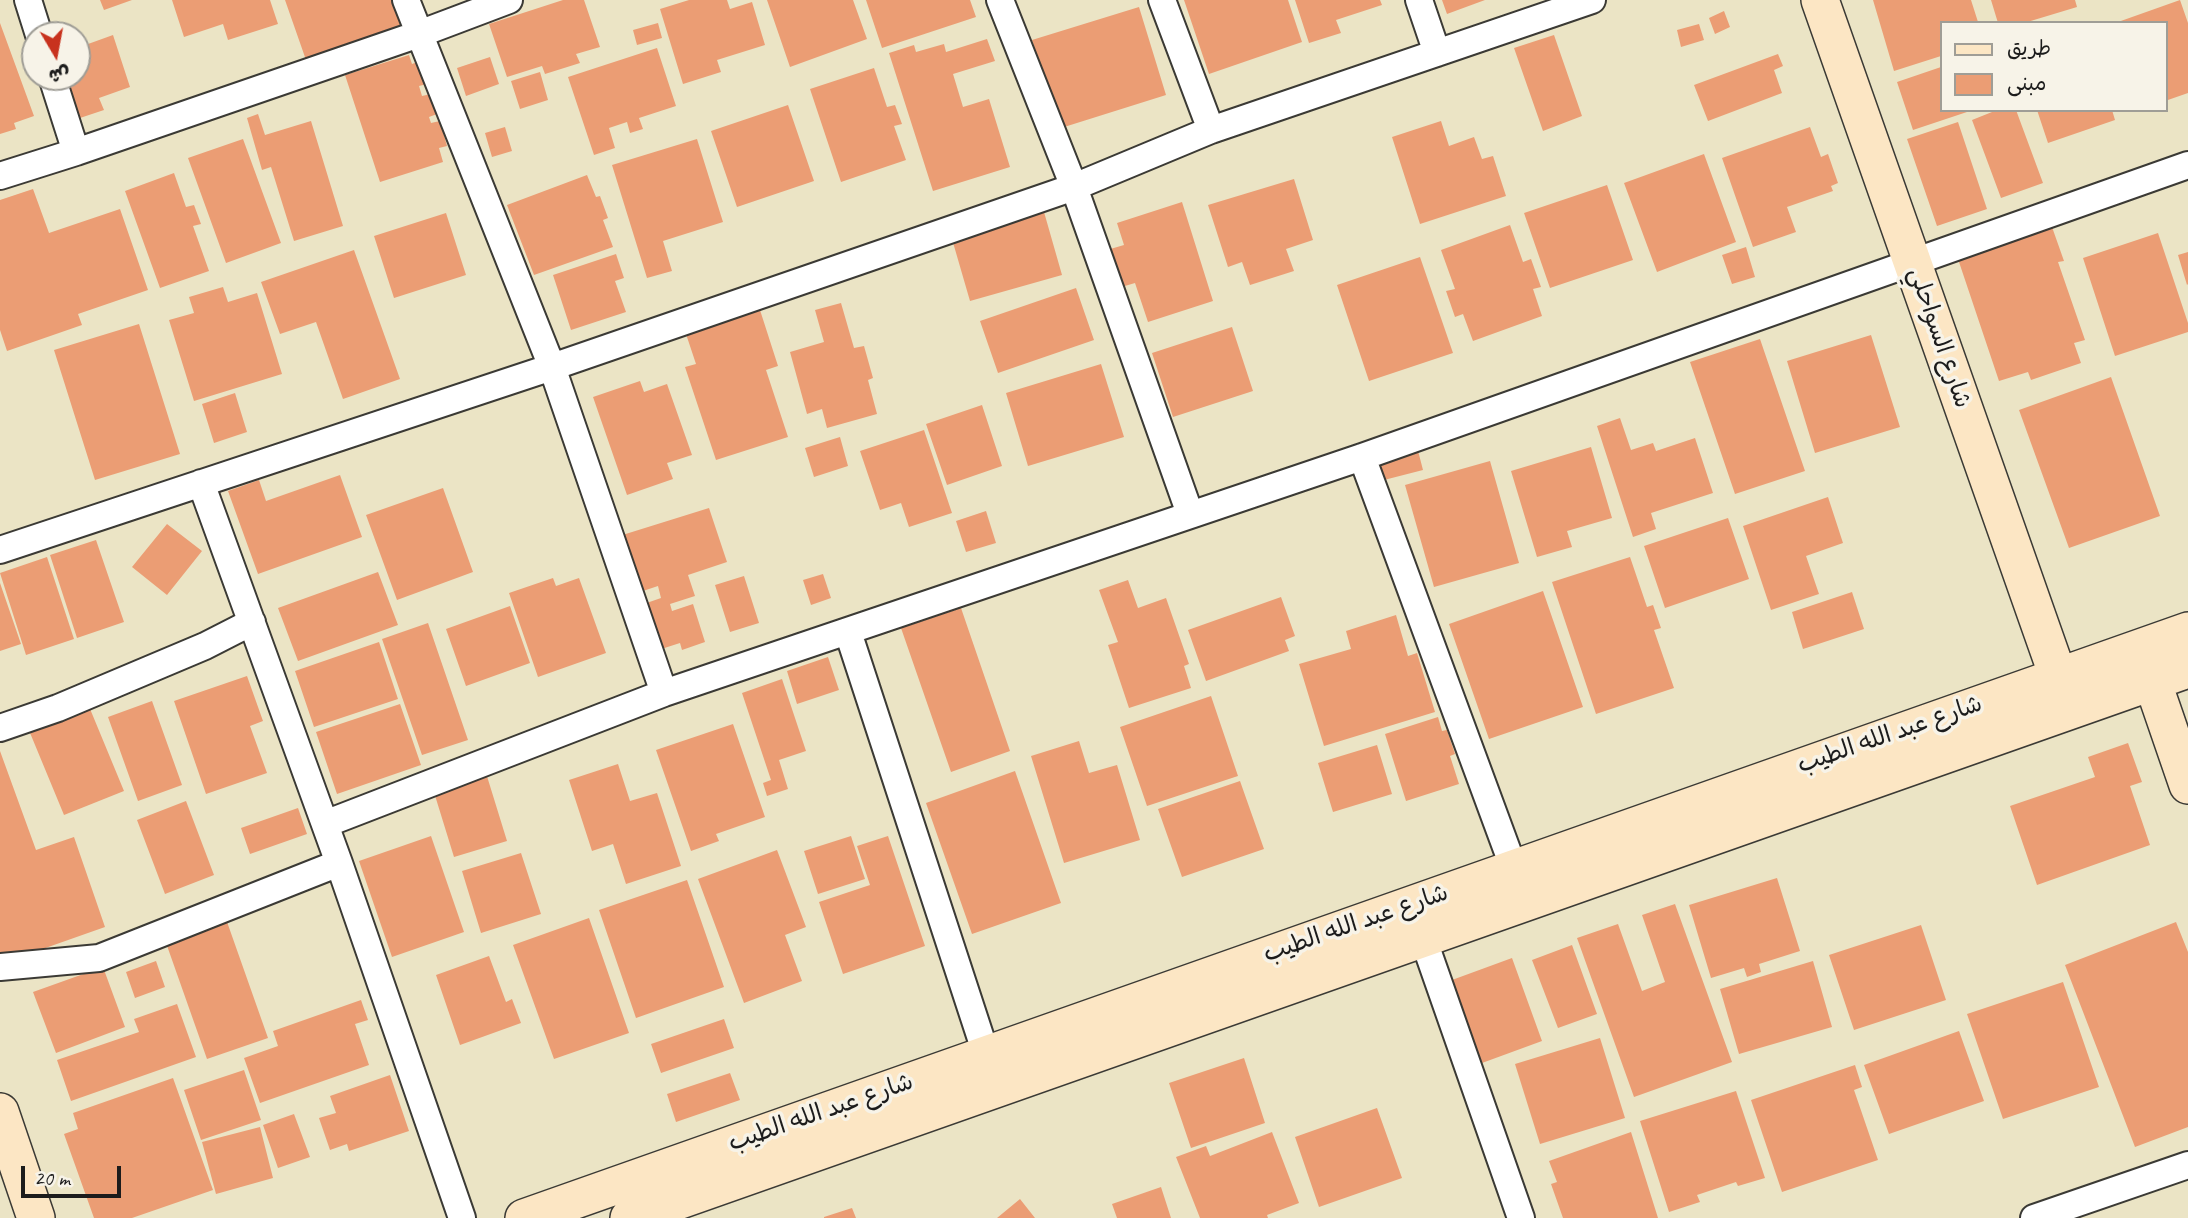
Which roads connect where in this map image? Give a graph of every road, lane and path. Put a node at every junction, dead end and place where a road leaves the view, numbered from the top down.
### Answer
1 (28, 0) edge
2 (406, 0) edge
3 (509, 0) edge
4 (1000, 0) edge
5 (1162, 0) edge
6 (1419, 0) edge
7 (1592, 0) edge
8 (1820, 0) edge
9 (35, 21) edge
10 (419, 34) junction
11 (1437, 53) junction
12 (56, 91) edge
13 (1211, 130) junction
14 (76, 152) junction
15 (2188, 164) edge
16 (0, 176) edge
17 (1074, 187) junction
18 (1913, 261) junction
19 (552, 367) junction
20 (1362, 457) junction
21 (201, 483) junction
22 (1190, 514) junction
23 (0, 550) edge
24 (252, 622) junction
25 (2188, 631) edge
26 (848, 632) junction
27 (2141, 648) junction
28 (2188, 669) edge
29 (2058, 676) junction
30 (2152, 682) junction
31 (664, 693) junction
32 (2070, 710) junction
33 (0, 727) edge
34 (2188, 785) edge
35 (325, 824) junction
36 (339, 863) junction
37 (1520, 885) junction
38 (1423, 938) junction
39 (0, 967) edge
40 (986, 1054) junction
41 (0, 1112) edge
42 (2188, 1165) edge
43 (642, 1206) edge
44 (36, 1218) edge
45 (462, 1218) edge
46 (524, 1218) edge
47 (1521, 1218) edge
48 (2034, 1218) edge

1 - 9 street
2 - 10 street
3 - 10 street
4 - 17 street
5 - 13 street
6 - 11 street
7 - 11 street
8 - 18 main road, شارع السواحلي
10 - 14 street
10 - 19 street
11 - 13 street
12 - 14 street
13 - 17 street
14 - 16 street
15 - 18 street
17 - 19 street
17 - 22 street
18 - 20 street
18 - 29 main road, شارع السواحلي
19 - 21 street
19 - 31 street
20 - 22 street
20 - 37 street
21 - 23 street
21 - 24 street
22 - 26 street
24 - 33 street
24 - 35 street
25 - 27 main road, شارع عبد الله الطيب
26 - 31 street
26 - 40 street
27 - 29 main road, شارع عبد الله الطيب
27 - 30 main road
28 - 30 main road, شارع عبد الله الطيب
29 - 32 street
29 - 37 main road, شارع عبد الله الطيب
30 - 32 main road, شارع عبد الله الطيب
30 - 34 main road
31 - 35 street
32 - 37 main road, شارع عبد الله الطيب
35 - 36 street
36 - 39 street
36 - 45 street
37 - 38 main road, شارع عبد الله الطيب
37 - 40 main road, شارع عبد الله الطيب
38 - 43 main road, شارع عبد الله الطيب
38 - 47 street
40 - 43 main road, شارع عبد الله الطيب
41 - 44 main road
42 - 48 street
43 - 46 main road, شارع عبد الله الطيب

